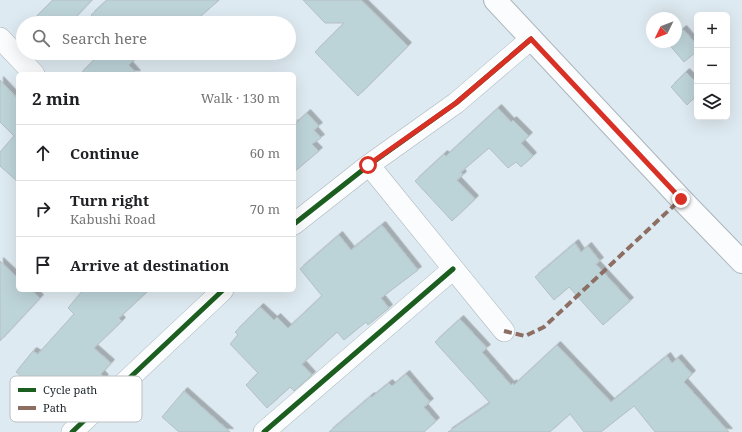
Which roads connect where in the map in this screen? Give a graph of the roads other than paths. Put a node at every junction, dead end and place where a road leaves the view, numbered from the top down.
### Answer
1 (495, 0) edge
2 (0, 38) edge
3 (531, 39) junction
4 (16, 55) edge
5 (21, 60) edge
6 (32, 72) edge
7 (368, 165) junction
8 (296, 222) edge
9 (742, 262) edge
10 (453, 269) junction
11 (221, 292) edge
12 (504, 331) dead end
13 (132, 376) edge
14 (83, 422) edge
15 (72, 432) edge
16 (264, 432) edge

1 - 3 main road
2 - 4 street
3 - 7 street
3 - 9 main road
5 - 6 street
7 - 8 street
7 - 10 street
10 - 12 street
10 - 16 street
11 - 13 street
14 - 15 street

